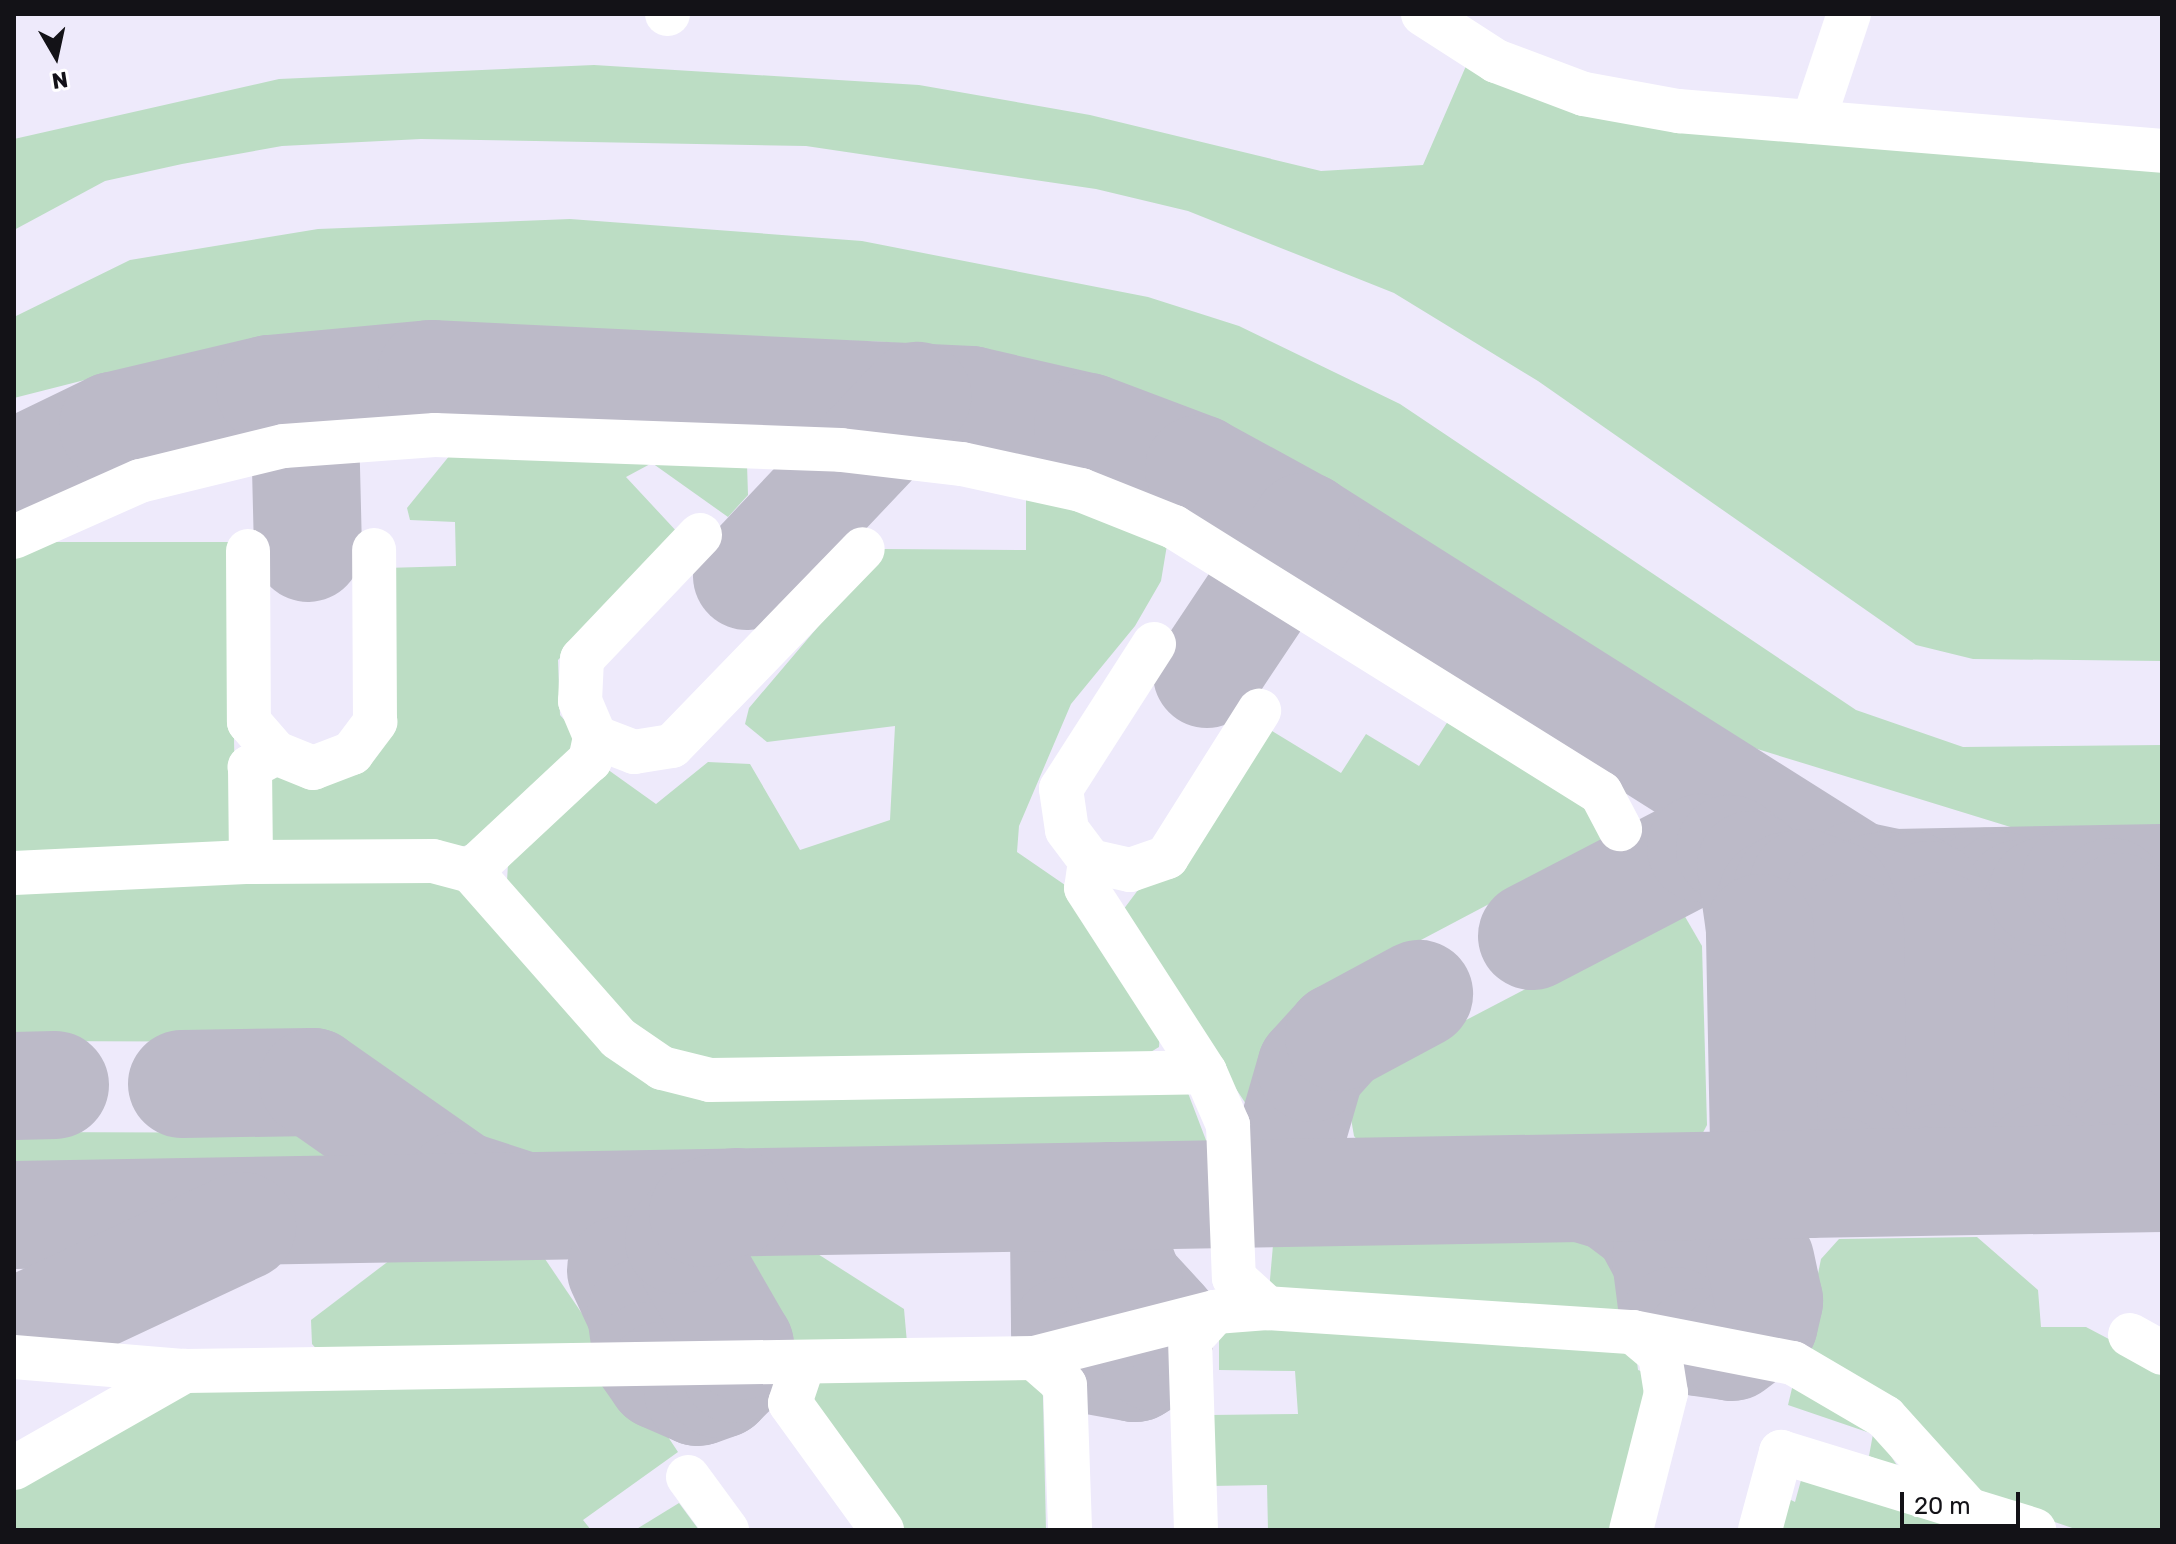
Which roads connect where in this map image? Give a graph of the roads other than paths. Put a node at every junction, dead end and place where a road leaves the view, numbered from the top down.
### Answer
1 (1423, 14) edge
2 (1849, 14) edge
3 (1813, 122) junction
4 (2162, 151) edge
5 (700, 535) dead end
6 (14, 537) edge
7 (863, 549) dead end
8 (374, 550) dead end
9 (248, 551) dead end
10 (1154, 644) dead end
11 (1259, 711) dead end
12 (595, 737) junction
13 (276, 753) junction
14 (1620, 829) dead end
15 (1090, 861) junction
16 (251, 862) junction
17 (471, 871) junction
18 (14, 873) edge
19 (1205, 1072) junction
20 (1267, 1308) junction
21 (1215, 1312) junction
22 (1633, 1332) junction
23 (14, 1357) edge
24 (1034, 1358) junction
25 (803, 1364) junction
26 (185, 1371) junction
27 (14, 1468) edge
28 (688, 1477) dead end
29 (1968, 1509) junction
30 (727, 1530) edge
31 (882, 1530) edge
32 (1070, 1530) edge
33 (1196, 1530) edge
34 (1631, 1530) edge
35 (1760, 1530) edge
36 (2034, 1530) edge

1 - 3 lane
2 - 3 lane
3 - 4 lane
5 - 12 lane
6 - 14 lane
7 - 12 lane
8 - 13 lane
9 - 13 lane
10 - 15 lane
11 - 15 lane
12 - 17 lane
13 - 16 lane
15 - 19 lane
16 - 17 lane
16 - 18 lane
17 - 19 lane
19 - 20 lane
20 - 21 lane
20 - 22 lane
21 - 24 lane
21 - 33 lane
22 - 29 lane
22 - 34 lane
23 - 26 lane
24 - 25 lane
24 - 32 lane
25 - 26 lane
25 - 31 lane
26 - 27 lane
28 - 30 lane
29 - 35 lane
29 - 36 lane

